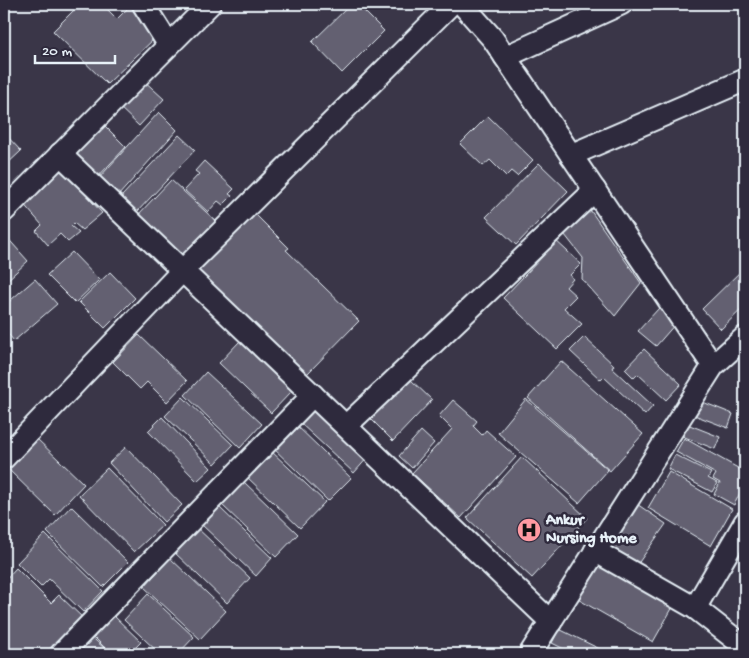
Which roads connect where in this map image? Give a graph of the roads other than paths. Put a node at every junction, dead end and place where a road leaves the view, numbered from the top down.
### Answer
1 (143, 4) edge
2 (210, 4) edge
3 (451, 4) edge
4 (462, 4) edge
5 (621, 4) edge
6 (169, 45) junction
7 (505, 57) junction
8 (745, 80) edge
9 (60, 154) junction
10 (572, 155) junction
11 (595, 190) junction
12 (4, 211) edge
13 (183, 270) junction
14 (745, 337) edge
15 (713, 366) junction
16 (313, 395) junction
17 (346, 426) junction
18 (4, 458) edge
19 (745, 522) edge
20 (595, 551) junction
21 (695, 608) junction
22 (550, 622) junction
23 (745, 647) edge
24 (61, 654) edge
25 (530, 654) edge

1 - 6 street
2 - 6 street
3 - 13 street
4 - 7 street
5 - 7 street
6 - 9 street
7 - 10 street
8 - 10 street
9 - 12 street
9 - 13 street
10 - 11 street
11 - 15 street
11 - 17 street
13 - 16 street
13 - 18 street
14 - 15 street
15 - 20 street
16 - 17 street
16 - 24 street
17 - 22 street
19 - 21 street
20 - 21 street
20 - 22 street
21 - 23 street
22 - 25 street

